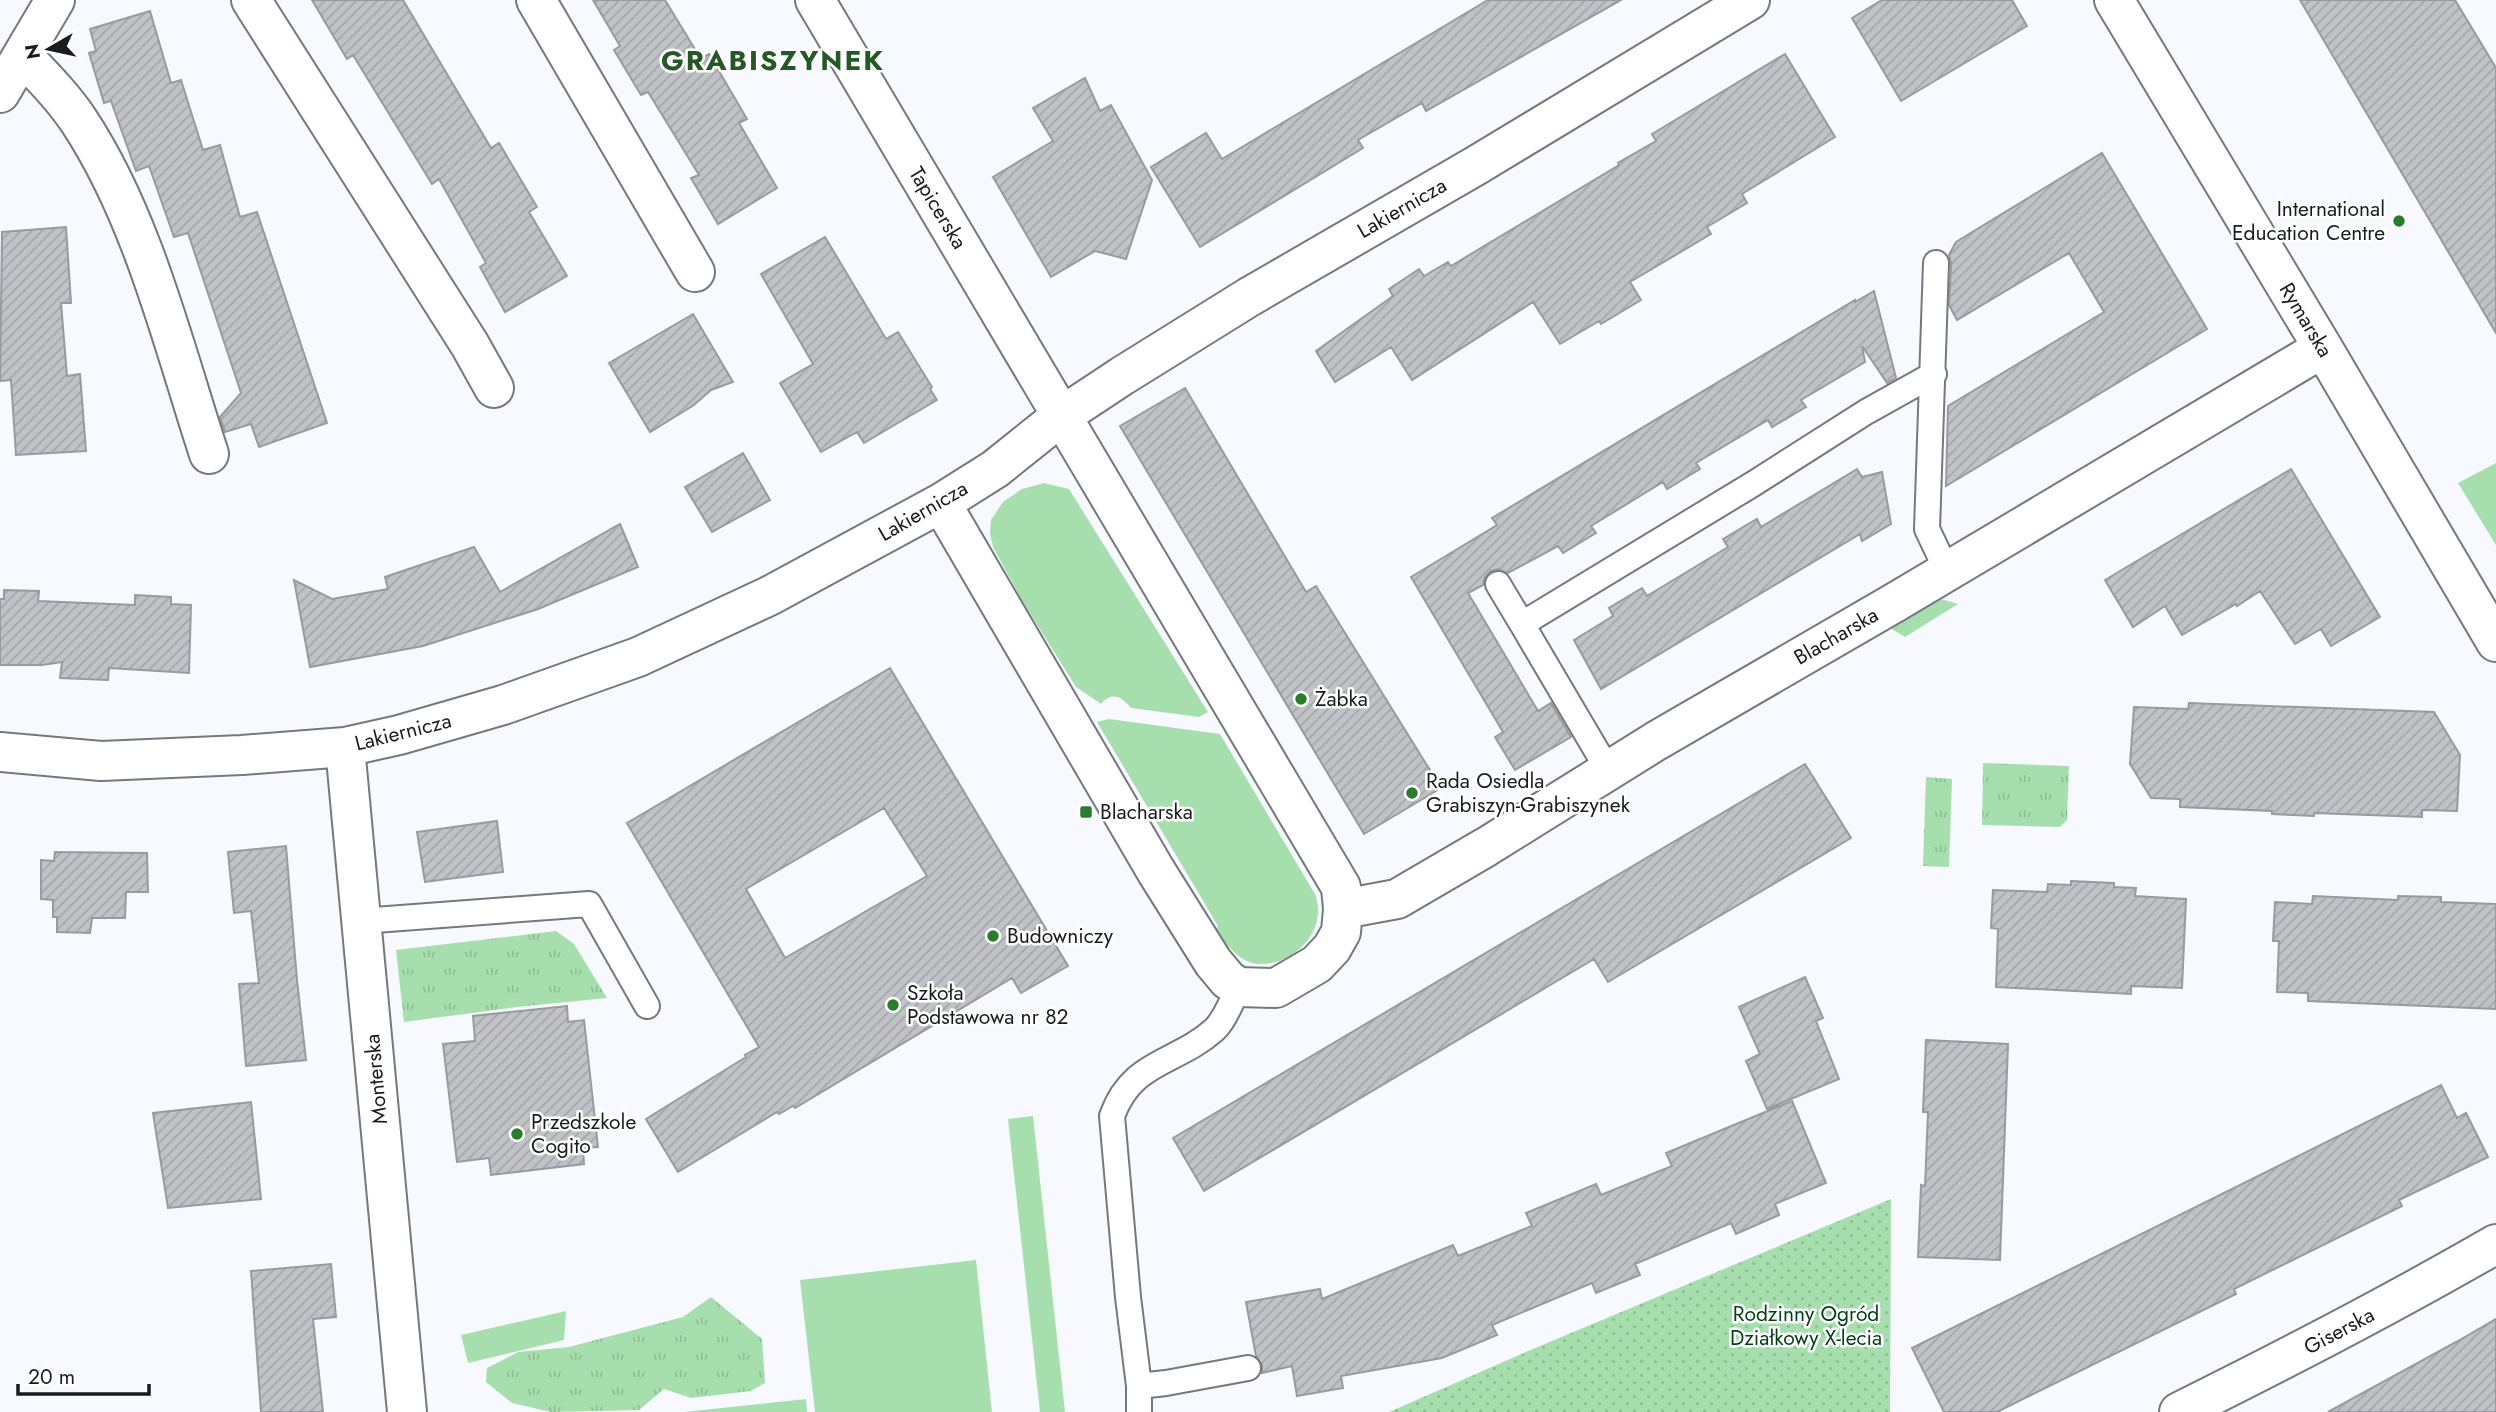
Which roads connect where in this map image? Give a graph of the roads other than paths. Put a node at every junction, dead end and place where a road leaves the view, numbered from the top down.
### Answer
1 (55, 0) edge
2 (251, 0) edge
3 (536, 0) edge
4 (816, 0) edge
5 (1750, 0) edge
6 (2113, 0) edge
7 (23, 56) junction
8 (0, 93) edge
9 (1936, 263) dead end
10 (695, 272) dead end
11 (2323, 348) junction
12 (1934, 374) junction
13 (494, 388) dead end
14 (1060, 416) junction
15 (209, 454) dead end
16 (942, 503) junction
17 (1947, 571) junction
18 (1499, 584) dead end
19 (1522, 624) junction
20 (2496, 642) edge
21 (345, 747) junction
22 (0, 752) edge
23 (1608, 770) junction
24 (1343, 909) junction
25 (361, 921) junction
26 (1240, 987) junction
27 (647, 1006) dead end
28 (2496, 1244) edge
29 (1248, 1368) dead end
30 (1139, 1386) junction
31 (407, 1412) edge
32 (1139, 1412) edge
33 (2179, 1412) edge

1 - 7 street
2 - 13 street
3 - 10 street
4 - 14 street, Tapicerska
5 - 14 street, Lakiernicza
6 - 11 street, Rymarska
7 - 8 street
7 - 15 street
9 - 12 lane
11 - 17 street, Blacharska
11 - 20 street, Rymarska
12 - 17 lane
12 - 19 lane
14 - 16 street, Lakiernicza
14 - 24 street
16 - 21 street, Lakiernicza
16 - 26 street
17 - 23 street, Blacharska
18 - 19 lane
19 - 23 lane
21 - 22 street, Lakiernicza
21 - 25 street, Monterska
23 - 24 street, Blacharska
24 - 26 street
25 - 27 lane
25 - 31 street, Monterska
26 - 30 lane
28 - 33 street, Giserska
29 - 30 lane
30 - 32 lane

